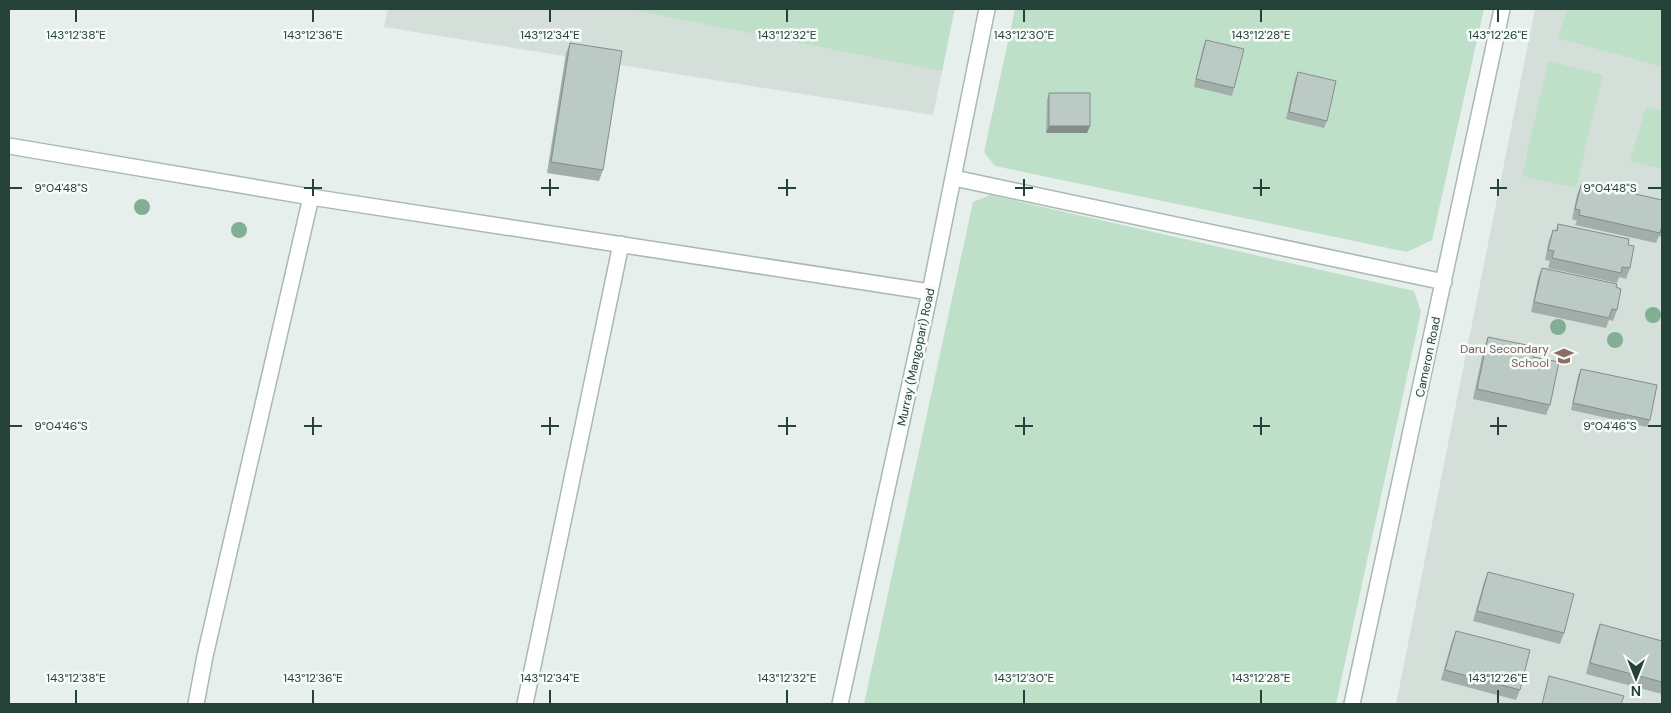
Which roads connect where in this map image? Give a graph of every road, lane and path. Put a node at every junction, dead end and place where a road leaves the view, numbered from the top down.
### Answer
1 (987, 9) edge
2 (1502, 9) edge
3 (9, 146) edge
4 (954, 178) junction
5 (311, 196) junction
6 (621, 244) junction
7 (1444, 282) junction
8 (930, 292) junction
9 (196, 704) edge
10 (526, 704) edge
11 (840, 704) edge
12 (1352, 704) edge

1 - 4 street, Murray (Mangopari) Road
2 - 7 street, Cameron Road
3 - 5 street
4 - 7 street
4 - 8 street, Murray (Mangopari) Road
5 - 6 street
5 - 9 street
6 - 8 street
6 - 10 street
7 - 12 street, Cameron Road
8 - 11 street, Murray (Mangopari) Road

